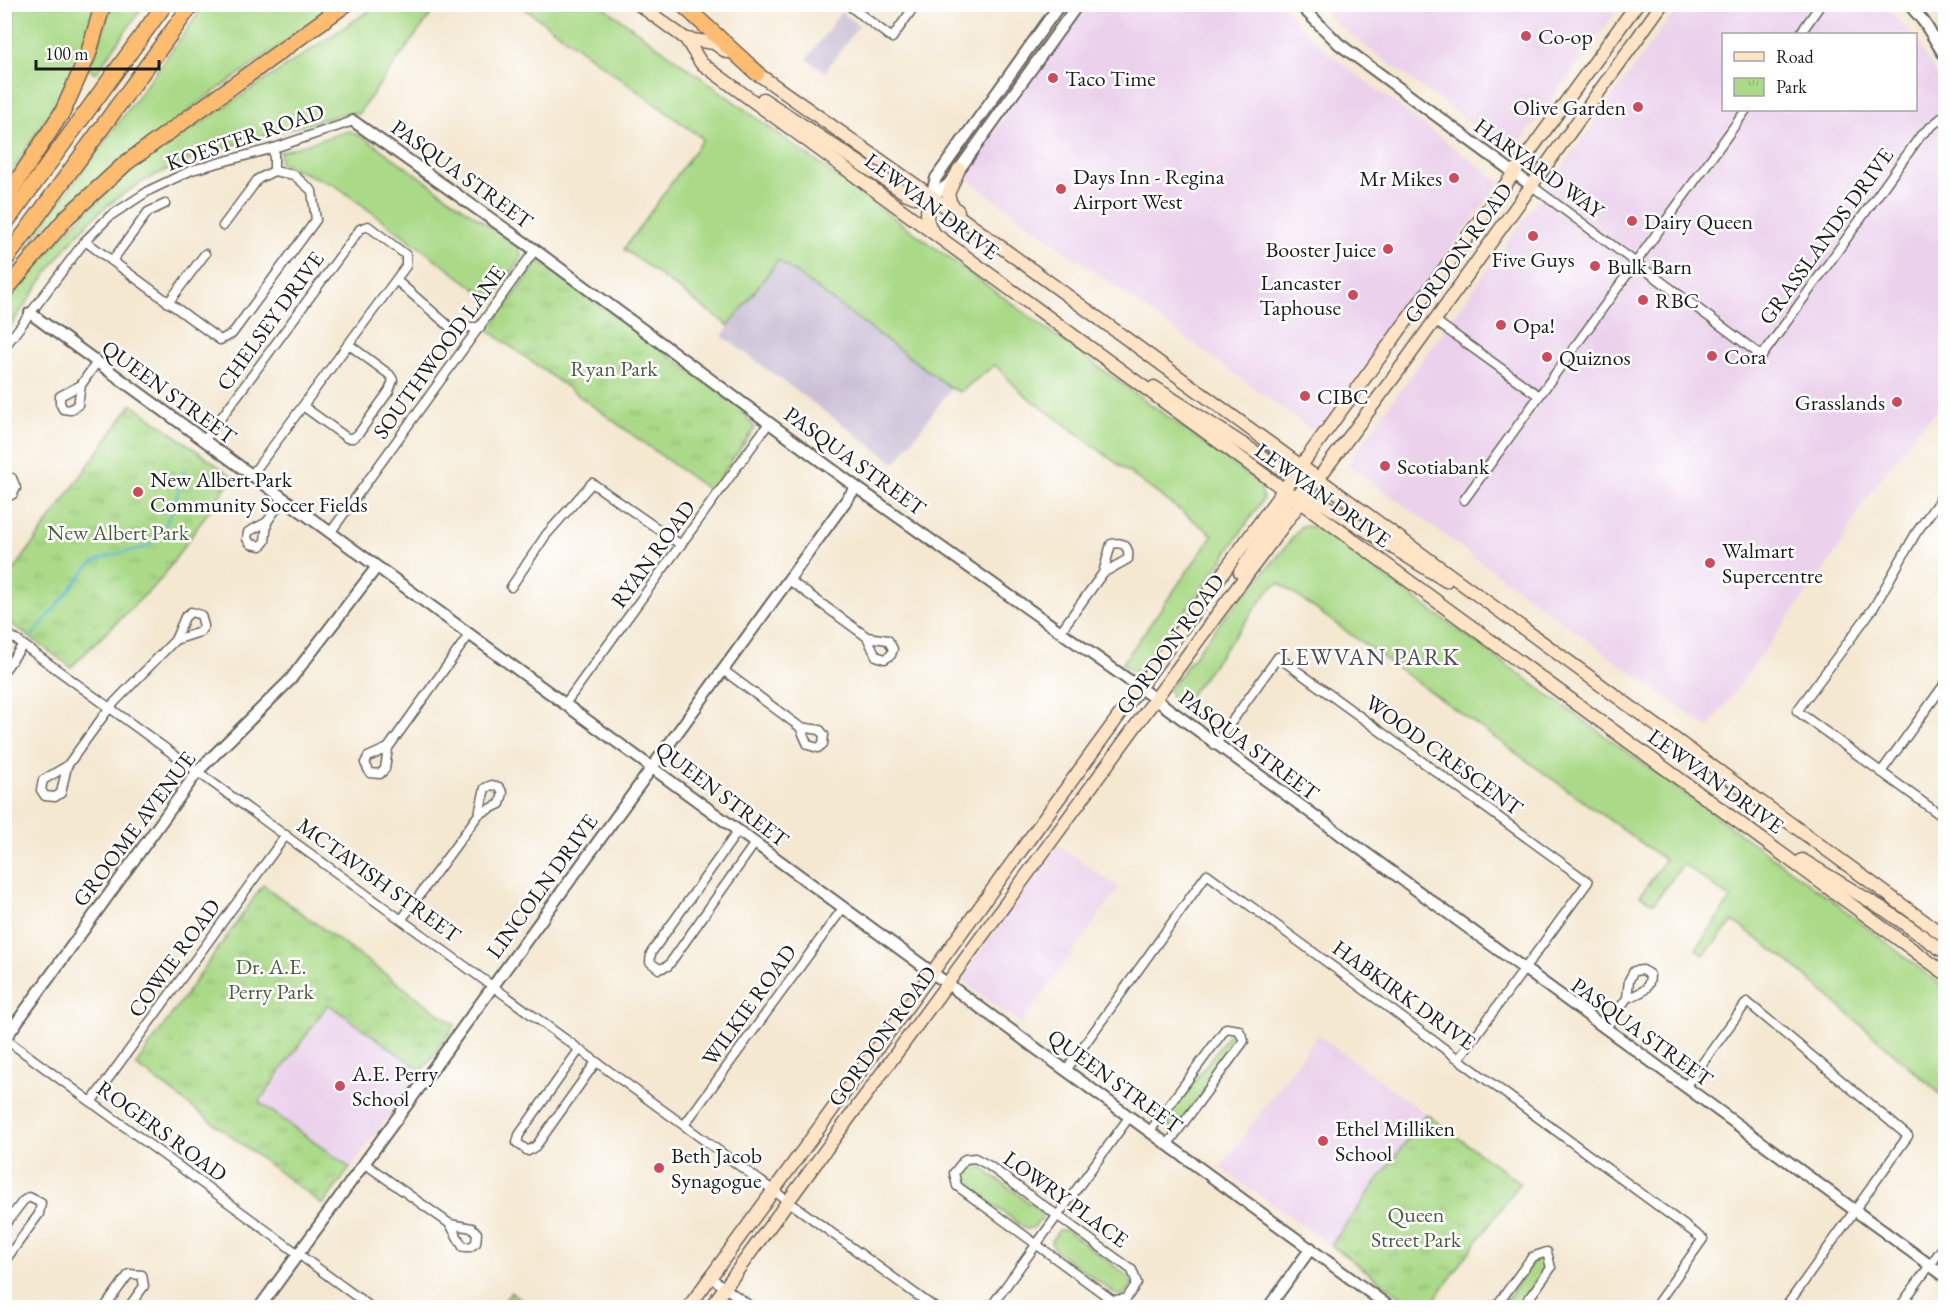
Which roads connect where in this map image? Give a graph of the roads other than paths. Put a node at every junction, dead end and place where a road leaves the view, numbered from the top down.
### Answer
1 (5, 4) edge
2 (104, 4) edge
3 (163, 4) edge
4 (192, 4) edge
5 (347, 4) edge
6 (638, 4) edge
7 (682, 4) edge
8 (847, 4) edge
9 (916, 4) edge
10 (1060, 4) edge
11 (1078, 4) edge
12 (1299, 4) edge
13 (1637, 4) edge
14 (1662, 4) edge
15 (1821, 4) edge
16 (1909, 4) edge
17 (4, 24) edge
18 (1801, 33) edge
19 (686, 39) junction
20 (1946, 58) edge
21 (701, 63) junction
22 (757, 73) junction
23 (1745, 111) edge
24 (1946, 114) edge
25 (353, 122) joint
26 (274, 148) junction
27 (959, 169) junction
28 (274, 171) junction
29 (1515, 173) junction
30 (1532, 186) junction
31 (931, 196) junction
32 (4, 201) edge
33 (165, 204) dead end
34 (4, 225) edge
35 (223, 226) dead end
36 (932, 231) junction
37 (85, 241) junction
38 (535, 250) junction
39 (205, 254) dead end
40 (1010, 254) junction
41 (112, 261) junction
42 (4, 262) edge
43 (1636, 262) junction
44 (396, 280) junction
45 (4, 292) edge
46 (168, 303) junction
47 (30, 313) junction
48 (1049, 320) junction
49 (1434, 320) junction
50 (480, 327) junction
51 (348, 344) junction
52 (4, 348) edge
53 (1762, 356) joint
54 (97, 362) junction
55 (81, 385) dead end
56 (1539, 396) junction
57 (303, 406) junction
58 (769, 423) junction
59 (204, 441) junction
60 (1299, 474) junction
61 (4, 476) edge
62 (251, 476) junction
63 (1319, 478) junction
64 (856, 488) junction
65 (1946, 491) edge
66 (1288, 493) junction
67 (4, 499) edge
68 (283, 499) junction
69 (1304, 499) junction
70 (1464, 500) dead end
71 (267, 522) dead end
72 (330, 533) junction
73 (681, 545) junction
74 (376, 568) junction
75 (1103, 573) dead end
76 (789, 580) junction
77 (512, 587) dead end
78 (1216, 616) junction
79 (4, 631) edge
80 (1060, 632) junction
81 (469, 635) junction
82 (867, 637) dead end
83 (175, 640) dead end
84 (1541, 641) junction
85 (23, 645) junction
86 (723, 670) junction
87 (4, 671) edge
88 (1946, 682) edge
89 (1140, 688) junction
90 (1155, 699) junction
91 (565, 704) junction
92 (110, 707) junction
93 (800, 726) dead end
94 (1215, 745) junction
95 (388, 748) dead end
96 (67, 766) dead end
97 (653, 767) junction
98 (198, 771) junction
99 (1881, 772) junction
100 (1719, 810) junction
101 (479, 814) dead end
102 (1946, 819) edge
103 (738, 831) junction
104 (286, 835) junction
105 (754, 843) junction
106 (843, 908) junction
107 (402, 919) junction
108 (1945, 936) edge
109 (1946, 953) edge
110 (1524, 969) junction
111 (933, 972) junction
112 (1946, 974) edge
113 (947, 983) junction
114 (494, 985) junction
115 (1627, 998) dead end
116 (1605, 1029) junction
117 (5, 1039) edge
118 (579, 1050) junction
119 (1460, 1058) junction
120 (596, 1062) junction
121 (1066, 1069) junction
122 (1685, 1087) junction
123 (92, 1101) junction
124 (1130, 1116) junction
125 (685, 1124) junction
126 (1150, 1131) junction
127 (1168, 1144) junction
128 (364, 1163) junction
129 (775, 1189) junction
130 (790, 1200) junction
131 (1854, 1211) junction
132 (1057, 1216) junction
133 (450, 1224) dead end
134 (4, 1226) edge
135 (1946, 1243) edge
136 (1036, 1245) junction
137 (1311, 1248) junction
138 (298, 1254) junction
139 (4, 1262) edge
140 (1929, 1265) junction
141 (710, 1277) junction
142 (1946, 1277) edge
143 (725, 1287) junction
144 (104, 1308) edge
145 (128, 1308) edge
146 (259, 1308) edge
147 (372, 1308) edge
148 (688, 1308) edge
149 (710, 1308) edge
150 (753, 1308) edge
151 (935, 1308) edge
152 (990, 1308) edge
153 (1268, 1308) edge
154 (1391, 1308) edge
155 (1495, 1308) edge
156 (1522, 1308) edge
157 (1654, 1308) edge
158 (1785, 1308) edge
159 (1899, 1308) edge

1 - 17 street
2 - 32 highway
3 - 34 highway
4 - 42 highway
5 - 45 highway
6 - 19 main road, LEWVAN DRIVE
7 - 22 highway
8 - 9 street
10 - 31 street
11 - 27 street
12 - 29 street, HARVARD WAY
13 - 29 main road, GORDON ROAD
14 - 30 main road, GORDON ROAD
15 - 18 street
16 - 20 street
19 - 21 main road, LEWVAN DRIVE
19 - 22 main road, LEWVAN DRIVE
21 - 31 main road
21 - 36 main road, LEWVAN DRIVE
22 - 31 main road, LEWVAN DRIVE
23 - 43 street
24 - 53 street, GRASSLANDS DRIVE
25 - 26 street, KOESTER ROAD
25 - 38 street, PASQUA STREET
26 - 28 street
26 - 37 street, KOESTER ROAD
27 - 31 street
27 - 40 main road
28 - 35 street
28 - 46 street
29 - 30 street, HARVARD WAY
29 - 60 main road, GORDON ROAD
30 - 43 street, HARVARD WAY
30 - 49 main road, GORDON ROAD
31 - 36 main road
31 - 40 main road, LEWVAN DRIVE
33 - 41 street
36 - 48 main road, LEWVAN DRIVE
37 - 41 street
37 - 47 street, KOESTER ROAD
38 - 50 street, SOUTHWOOD LANE
38 - 58 street, PASQUA STREET
39 - 46 street
40 - 60 main road, LEWVAN DRIVE
41 - 46 street
43 - 53 street, HARVARD WAY
43 - 56 street
44 - 50 street
44 - 51 street
44 - 59 street, CHELSEY DRIVE
47 - 52 street, KOESTER ROAD
47 - 54 street, QUEEN STREET
48 - 60 main road
48 - 66 main road, LEWVAN DRIVE
49 - 56 street
49 - 63 main road, GORDON ROAD
50 - 72 street, SOUTHWOOD LANE
51 - 57 street
51 - 57 street
54 - 55 street
54 - 59 street, QUEEN STREET
56 - 70 street
57 - 62 street
58 - 64 street, PASQUA STREET
58 - 73 street, RYAN ROAD
59 - 62 street, QUEEN STREET
60 - 63 main road
60 - 66 main road, GORDON ROAD
61 - 67 street
62 - 68 street, QUEEN STREET
63 - 69 main road, GORDON ROAD
63 - 84 main road, LEWVAN DRIVE
64 - 76 street, LINCOLN DRIVE
64 - 80 street, PASQUA STREET
65 - 99 street
66 - 69 main road
66 - 78 main road
66 - 89 main road, GORDON ROAD
68 - 71 street
68 - 72 street, QUEEN STREET
69 - 78 main road, GORDON ROAD
69 - 84 main road
69 - 100 main road, LEWVAN DRIVE
72 - 74 street, QUEEN STREET
73 - 77 street
73 - 91 street, RYAN ROAD
74 - 81 street, QUEEN STREET
74 - 98 street, GROOME AVENUE
75 - 80 street
76 - 82 street
76 - 86 street, LINCOLN DRIVE
78 - 90 main road, GORDON ROAD
79 - 85 street, MCTAVISH STREET
80 - 89 street, PASQUA STREET
81 - 91 street, QUEEN STREET
81 - 95 street
83 - 92 street
84 - 108 main road, LEWVAN DRIVE
85 - 87 street
85 - 92 street, MCTAVISH STREET
86 - 93 street
86 - 97 street, LINCOLN DRIVE
88 - 99 street
89 - 90 street, PASQUA STREET
89 - 111 main road, GORDON ROAD
90 - 94 street, PASQUA STREET
90 - 113 main road, GORDON ROAD
91 - 97 street, QUEEN STREET
92 - 96 street
92 - 98 street, MCTAVISH STREET
94 - 110 street, PASQUA STREET
94 - 110 street, WOOD CRESCENT
97 - 103 street, QUEEN STREET
97 - 114 street, LINCOLN DRIVE
98 - 104 street, MCTAVISH STREET
98 - 117 street, GROOME AVENUE
99 - 102 street
100 - 109 main road
100 - 112 main road, LEWVAN DRIVE
101 - 107 street
103 - 105 street, QUEEN STREET
103 - 105 street
104 - 107 street, MCTAVISH STREET
104 - 123 street, COWIE ROAD
105 - 106 street, QUEEN STREET
106 - 111 street, QUEEN STREET
106 - 125 street, WILKIE ROAD
107 - 114 street, MCTAVISH STREET
110 - 116 street, PASQUA STREET
110 - 119 street
111 - 113 street, QUEEN STREET
111 - 129 main road, GORDON ROAD
113 - 121 street, QUEEN STREET
113 - 130 main road, GORDON ROAD
114 - 118 street, MCTAVISH STREET
114 - 128 street, LINCOLN DRIVE
115 - 116 street
116 - 122 street, PASQUA STREET
117 - 123 street, ROGERS ROAD
118 - 120 street, MCTAVISH STREET
118 - 120 street
119 - 121 street, HABKIRK DRIVE
119 - 157 street, HABKIRK DRIVE
120 - 125 street, MCTAVISH STREET
121 - 124 street, QUEEN STREET
122 - 131 street, PASQUA STREET
122 - 131 street
123 - 138 street, ROGERS ROAD
124 - 126 street, QUEEN STREET
124 - 132 street
125 - 129 street, MCTAVISH STREET
126 - 127 street, QUEEN STREET
126 - 127 street
127 - 137 street, QUEEN STREET
128 - 133 street
128 - 138 street, LINCOLN DRIVE
129 - 130 street, MCTAVISH STREET
129 - 141 main road, GORDON ROAD
130 - 143 main road, GORDON ROAD
130 - 151 street, MCTAVISH STREET
131 - 140 street, PASQUA STREET
131 - 158 street
132 - 136 street
132 - 136 street, LOWRY PLACE
132 - 136 street, LOWRY PLACE
134 - 139 street
135 - 140 street
136 - 152 street
137 - 153 street
137 - 154 street, QUEEN STREET
138 - 146 street, LINCOLN DRIVE
138 - 147 street, ROGERS ROAD
140 - 142 street, PASQUA STREET
140 - 159 street
141 - 143 street
141 - 148 main road, GORDON ROAD
143 - 149 main road, GORDON ROAD
143 - 150 street
144 - 145 street
155 - 156 street

